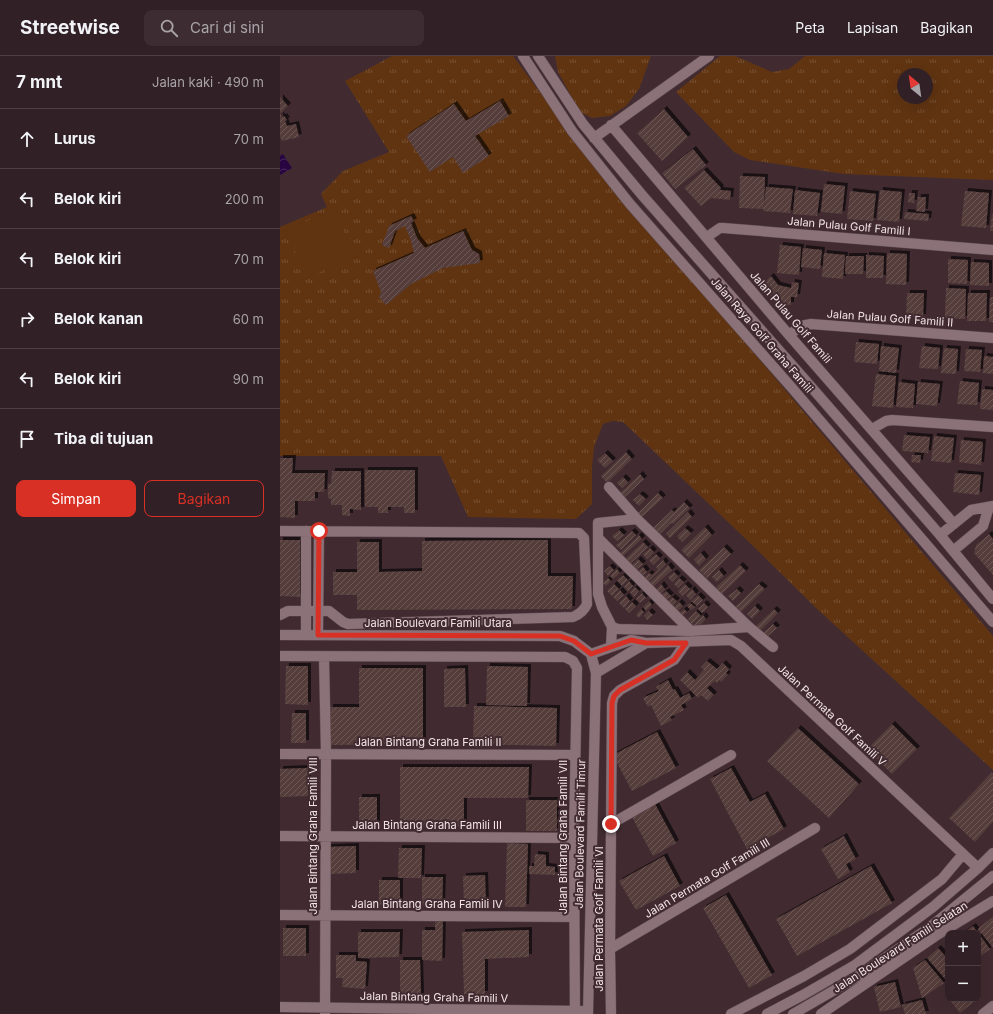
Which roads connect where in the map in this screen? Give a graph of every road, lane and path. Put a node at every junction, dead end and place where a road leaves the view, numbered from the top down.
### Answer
1 (523, 56) edge
2 (538, 56) edge
3 (709, 56) edge
4 (611, 125) junction
5 (594, 138) junction
6 (642, 195) junction
7 (630, 204) junction
8 (706, 237) junction
9 (993, 250) edge
10 (789, 335) junction
11 (993, 338) edge
12 (993, 427) edge
13 (872, 429) junction
14 (609, 487) dead end
15 (991, 506) edge
16 (637, 519) junction
17 (954, 524) junction
18 (280, 531) edge
19 (306, 531) junction
20 (319, 531) junction
21 (940, 535) junction
22 (598, 538) junction
23 (953, 551) junction
24 (993, 599) edge
25 (306, 610) junction
26 (318, 610) junction
27 (280, 615) edge
28 (993, 622) edge
29 (612, 627) junction
30 (749, 627) junction
31 (691, 631) junction
32 (280, 635) edge
33 (306, 635) junction
34 (318, 635) junction
35 (646, 643) junction
36 (686, 643) junction
37 (611, 647) junction
38 (773, 647) dead end
39 (591, 654) junction
40 (280, 656) edge
41 (324, 657) junction
42 (596, 673) junction
43 (280, 754) edge
44 (326, 754) junction
45 (575, 755) junction
46 (731, 755) dead end
47 (611, 824) junction
48 (815, 828) dead end
49 (280, 836) edge
50 (326, 836) junction
51 (574, 838) junction
52 (993, 852) edge
53 (963, 854) junction
54 (978, 868) junction
55 (992, 880) edge
56 (993, 901) edge
57 (280, 915) edge
58 (326, 915) junction
59 (574, 917) junction
60 (610, 949) junction
61 (993, 1006) edge
62 (280, 1007) edge
63 (325, 1011) edge
64 (576, 1012) edge
65 (588, 1012) edge
66 (611, 1014) edge
67 (731, 1014) edge
68 (767, 1014) edge
69 (793, 1014) edge
70 (821, 1014) edge
71 (983, 1014) edge

1 - 7 street, Jalan Raya Golf Graha Famili
2 - 5 street, Jalan Raya Golf Graha Famili
3 - 4 street
4 - 5 street
4 - 8 street, Jalan Pulau Golf Famili
5 - 6 street, Jalan Raya Golf Graha Famili
6 - 7 street
6 - 21 street, Jalan Raya Golf Graha Famili
7 - 28 street, Jalan Raya Golf Graha Famili
8 - 9 street, Jalan Pulau Golf Famili I
8 - 10 street, Jalan Pulau Golf Famili
10 - 11 street, Jalan Pulau Golf Famili II
10 - 13 street, Jalan Pulau Golf Famili
12 - 13 street
13 - 17 street, Jalan Pulau Golf Famili
14 - 16 street
15 - 17 street
15 - 23 street
16 - 22 street
16 - 30 street
17 - 21 street
18 - 19 street
19 - 20 street
19 - 25 street
20 - 26 street
20 - 26 street
21 - 23 street, Jalan Raya Golf Graha Famili
22 - 29 street
22 - 31 street
23 - 24 street, Jalan Raya Golf Graha Famili
25 - 26 street
25 - 27 street
25 - 33 street
26 - 34 street
29 - 31 street
29 - 37 street
30 - 31 street
30 - 38 street
32 - 33 street, Jalan Boulevard Famili Utara
33 - 34 street, Jalan Boulevard Famili Utara
34 - 39 street, Jalan Boulevard Famili Utara
35 - 36 street, Jalan Permata Golf Famili V
35 - 37 street, Jalan Permata Golf Famili V
35 - 42 street
36 - 47 street, Jalan Permata Golf Famili VI
36 - 53 street, Jalan Permata Golf Famili V
37 - 39 street, Jalan Permata Golf Famili V
39 - 42 street, Jalan Boulevard Famili Timur
40 - 41 street
41 - 44 street, Jalan Bintang Graha Famili VIII
41 - 45 street, Jalan Bintang Graha Famili VII
42 - 65 street, Jalan Boulevard Famili Timur
43 - 44 street, Jalan Bintang Graha Famili II
44 - 45 street, Jalan Bintang Graha Famili II
44 - 50 street, Jalan Bintang Graha Famili VIII
45 - 51 street, Jalan Bintang Graha Famili VII
46 - 47 street
47 - 60 street, Jalan Permata Golf Famili VI
48 - 60 street, Jalan Permata Golf Famili III
49 - 50 street, Jalan Bintang Graha Famili III
50 - 51 street, Jalan Bintang Graha Famili III
50 - 58 street, Jalan Bintang Graha Famili VIII
51 - 59 street, Jalan Bintang Graha Famili VII
52 - 54 street, Jalan Boulevard Famili Selatan
53 - 54 street, Jalan Permata Golf Famili V
53 - 67 street
54 - 68 street, Jalan Boulevard Famili Selatan
55 - 69 street, Jalan Boulevard Famili Selatan
56 - 70 street, Jalan Boulevard Famili Selatan
57 - 58 street, Jalan Bintang Graha Famili IV
58 - 59 street, Jalan Bintang Graha Famili IV
58 - 63 street, Jalan Bintang Graha Famili VIII
59 - 64 street, Jalan Bintang Graha Famili VII
60 - 66 street, Jalan Permata Golf Famili VI
61 - 71 street
62 - 63 street, Jalan Bintang Graha Famili V
63 - 64 street, Jalan Bintang Graha Famili V
64 - 65 street, Jalan Bintang Graha Famili V

